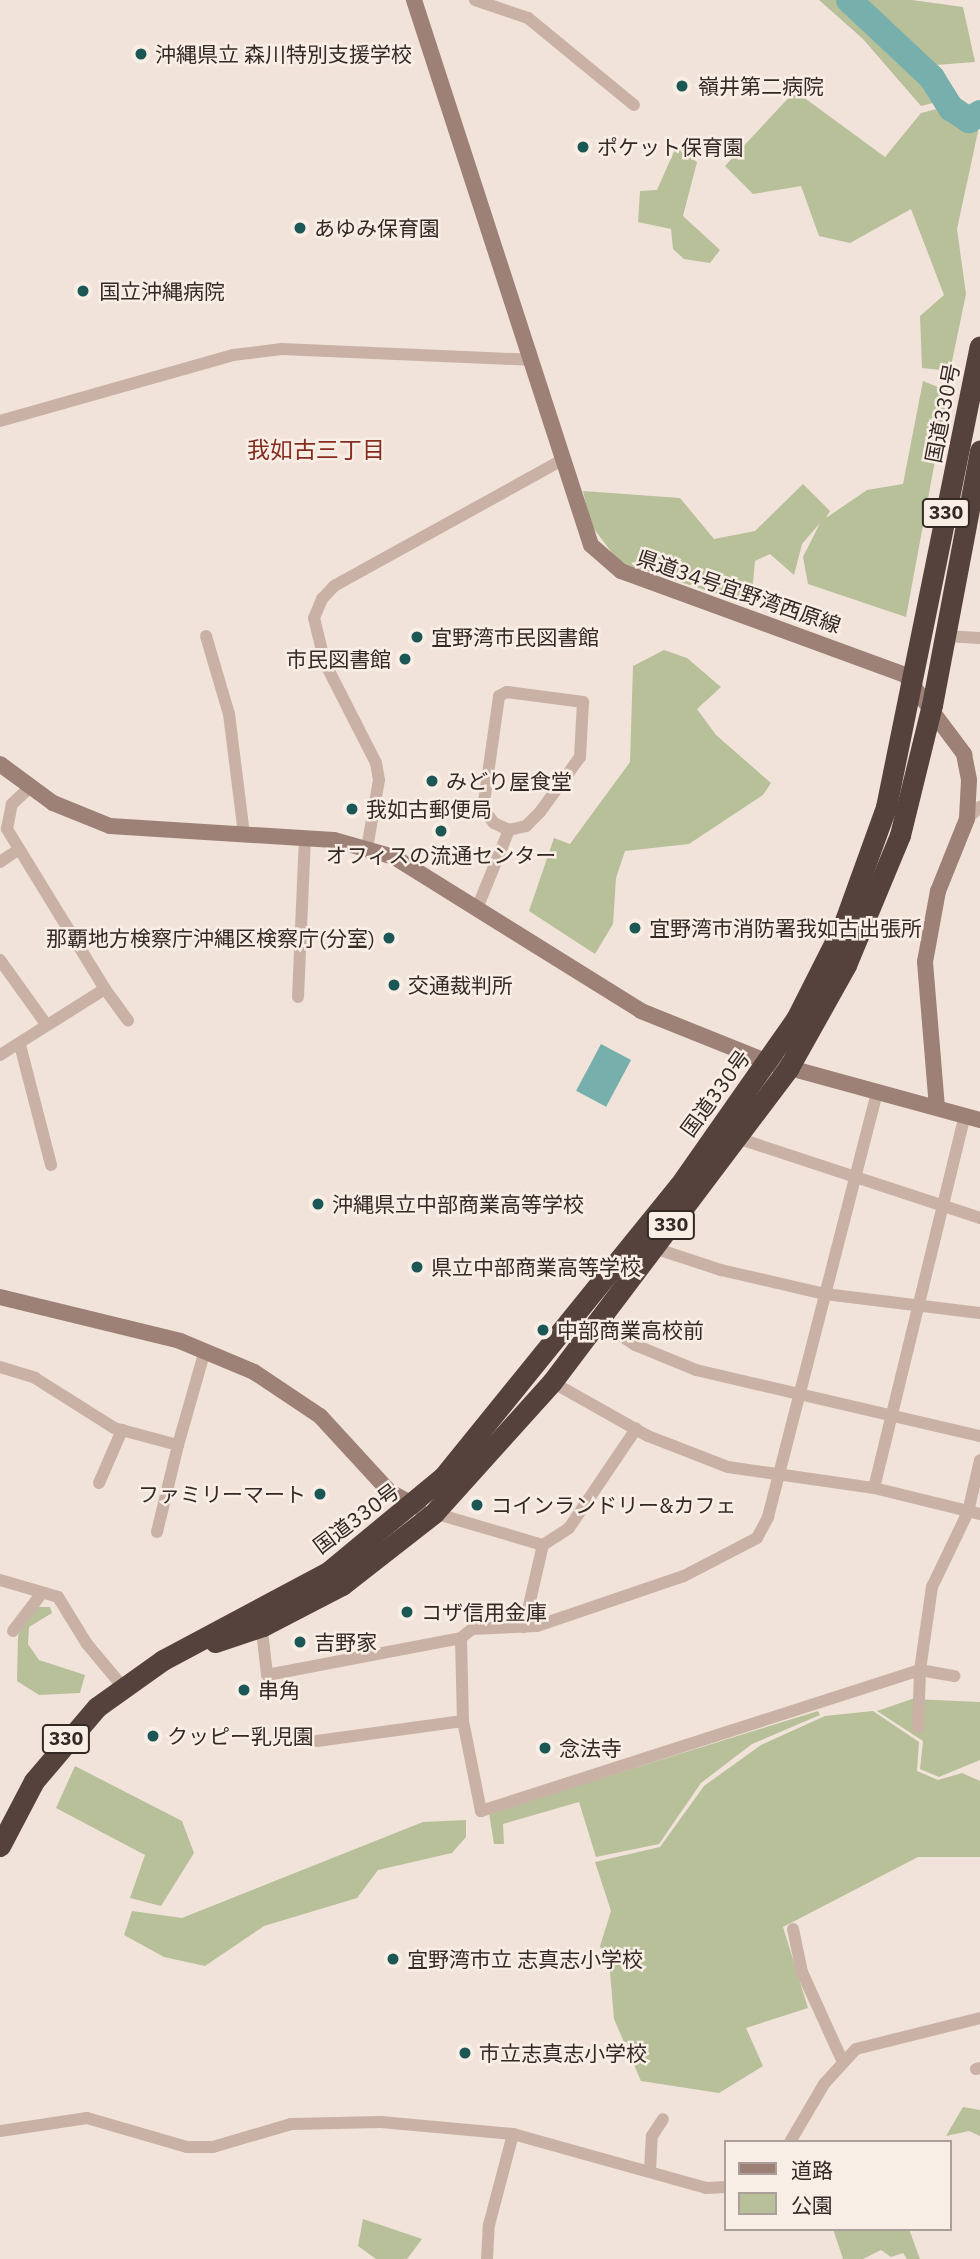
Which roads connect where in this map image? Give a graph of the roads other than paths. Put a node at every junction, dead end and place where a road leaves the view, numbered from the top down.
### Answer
1 (414, 0) edge
2 (475, 0) edge
3 (634, 105) dead end
4 (980, 346) edge
5 (530, 359) junction
6 (0, 421) edge
7 (980, 450) edge
8 (562, 460) junction
9 (206, 636) dead end
10 (944, 636) junction
11 (980, 638) edge
12 (912, 681) junction
13 (932, 705) junction
14 (0, 764) edge
15 (28, 789) junction
16 (980, 807) edge
17 (967, 819) junction
18 (509, 830) junction
19 (244, 835) junction
20 (305, 837) junction
21 (367, 848) junction
22 (19, 849) junction
23 (0, 862) edge
24 (478, 906) junction
25 (0, 960) edge
26 (105, 989) junction
27 (298, 997) dead end
28 (128, 1021) dead end
29 (46, 1024) junction
30 (20, 1045) junction
31 (0, 1055) edge
32 (768, 1062) junction
33 (789, 1067) junction
34 (877, 1093) junction
35 (937, 1108) junction
36 (973, 1118) edge
37 (737, 1138) junction
38 (51, 1165) dead end
39 (855, 1180) junction
40 (944, 1207) junction
41 (980, 1218) edge
42 (654, 1248) junction
43 (825, 1294) junction
44 (0, 1297) edge
45 (922, 1308) junction
46 (980, 1313) edge
47 (598, 1321) junction
48 (205, 1350) junction
49 (0, 1367) edge
50 (552, 1381) junction
51 (797, 1392) junction
52 (890, 1414) junction
53 (636, 1429) junction
54 (122, 1430) junction
55 (980, 1436) edge
56 (178, 1444) junction
57 (980, 1460) edge
58 (776, 1476) junction
59 (99, 1483) dead end
60 (874, 1488) junction
61 (424, 1509) junction
62 (974, 1513) edge
63 (157, 1532) dead end
64 (543, 1545) junction
65 (0, 1580) edge
66 (42, 1593) junction
67 (259, 1617) junction
68 (524, 1627) junction
69 (13, 1631) dead end
70 (461, 1638) junction
71 (920, 1671) junction
72 (954, 1676) dead end
73 (123, 1687) junction
74 (463, 1721) junction
75 (918, 1728) dead end
76 (317, 1741) dead end
77 (4, 1824) edge
78 (0, 1846) edge
79 (793, 1929) dead end
80 (980, 2018) edge
81 (842, 2060) junction
82 (663, 2119) dead end
83 (0, 2131) edge
84 (513, 2134) junction
85 (791, 2140) edge
86 (650, 2171) junction
87 (724, 2188) edge
88 (487, 2259) edge

1 - 5 main road, 県道34号宜野湾西原線
2 - 3 street
4 - 12 highway, 国道330号 / 330
5 - 6 street
5 - 8 main road, 県道34号宜野湾西原線
7 - 10 highway, 国道330号 / 330
8 - 12 main road, 県道34号宜野湾西原線
8 - 21 street
9 - 19 street
10 - 11 street
10 - 13 highway, 国道330号 / 330
12 - 13 main road, 県道34号宜野湾西原線
12 - 32 highway, 国道330号 / 330
13 - 17 main road, 県道34号宜野湾西原線
13 - 33 highway, 国道330号 / 330
14 - 15 main road
15 - 19 main road
15 - 22 street
16 - 17 street
17 - 35 main road, 県道34号宜野湾西原線
18 - 18 street
18 - 24 street
19 - 20 main road
20 - 21 main road
20 - 27 street
21 - 24 main road
22 - 23 street
22 - 26 street
24 - 32 main road
25 - 29 street
26 - 28 street
26 - 29 street
29 - 30 street
30 - 31 street
30 - 38 street
32 - 33 main road
32 - 61 highway, 国道330号 / 330
33 - 34 main road
33 - 37 highway, 国道330号 / 330
34 - 35 main road
34 - 39 street
35 - 36 main road
36 - 40 street
37 - 39 street
37 - 42 highway, 国道330号 / 330
39 - 40 street
39 - 43 street
40 - 41 street
40 - 45 street
42 - 43 street
42 - 47 highway, 国道330号 / 330
43 - 45 street
43 - 51 street
44 - 48 main road
45 - 46 street
45 - 52 street
47 - 50 highway, 国道330号 / 330
47 - 51 street
48 - 56 street
48 - 61 main road
49 - 54 street
50 - 53 street
50 - 61 highway, 国道330号 / 330
51 - 52 street
51 - 58 street
52 - 55 street
52 - 60 street
53 - 58 street
53 - 64 street
54 - 56 street
54 - 59 street
56 - 63 street
57 - 62 street
58 - 60 street
58 - 68 street
60 - 62 street
61 - 64 street
61 - 67 highway, 国道330号 / 330
62 - 71 street
64 - 68 street
65 - 66 street
66 - 69 street
66 - 73 street
67 - 70 street
67 - 73 highway, 国道330号 / 330
68 - 70 street
70 - 74 street
71 - 72 street
71 - 74 street
71 - 75 street
73 - 77 highway, 国道330号 / 330
74 - 76 street
77 - 78 highway, 国道330号 / 330
79 - 81 street
80 - 81 street
81 - 85 street
82 - 86 street
83 - 84 street
84 - 86 street
84 - 88 street
86 - 87 street

